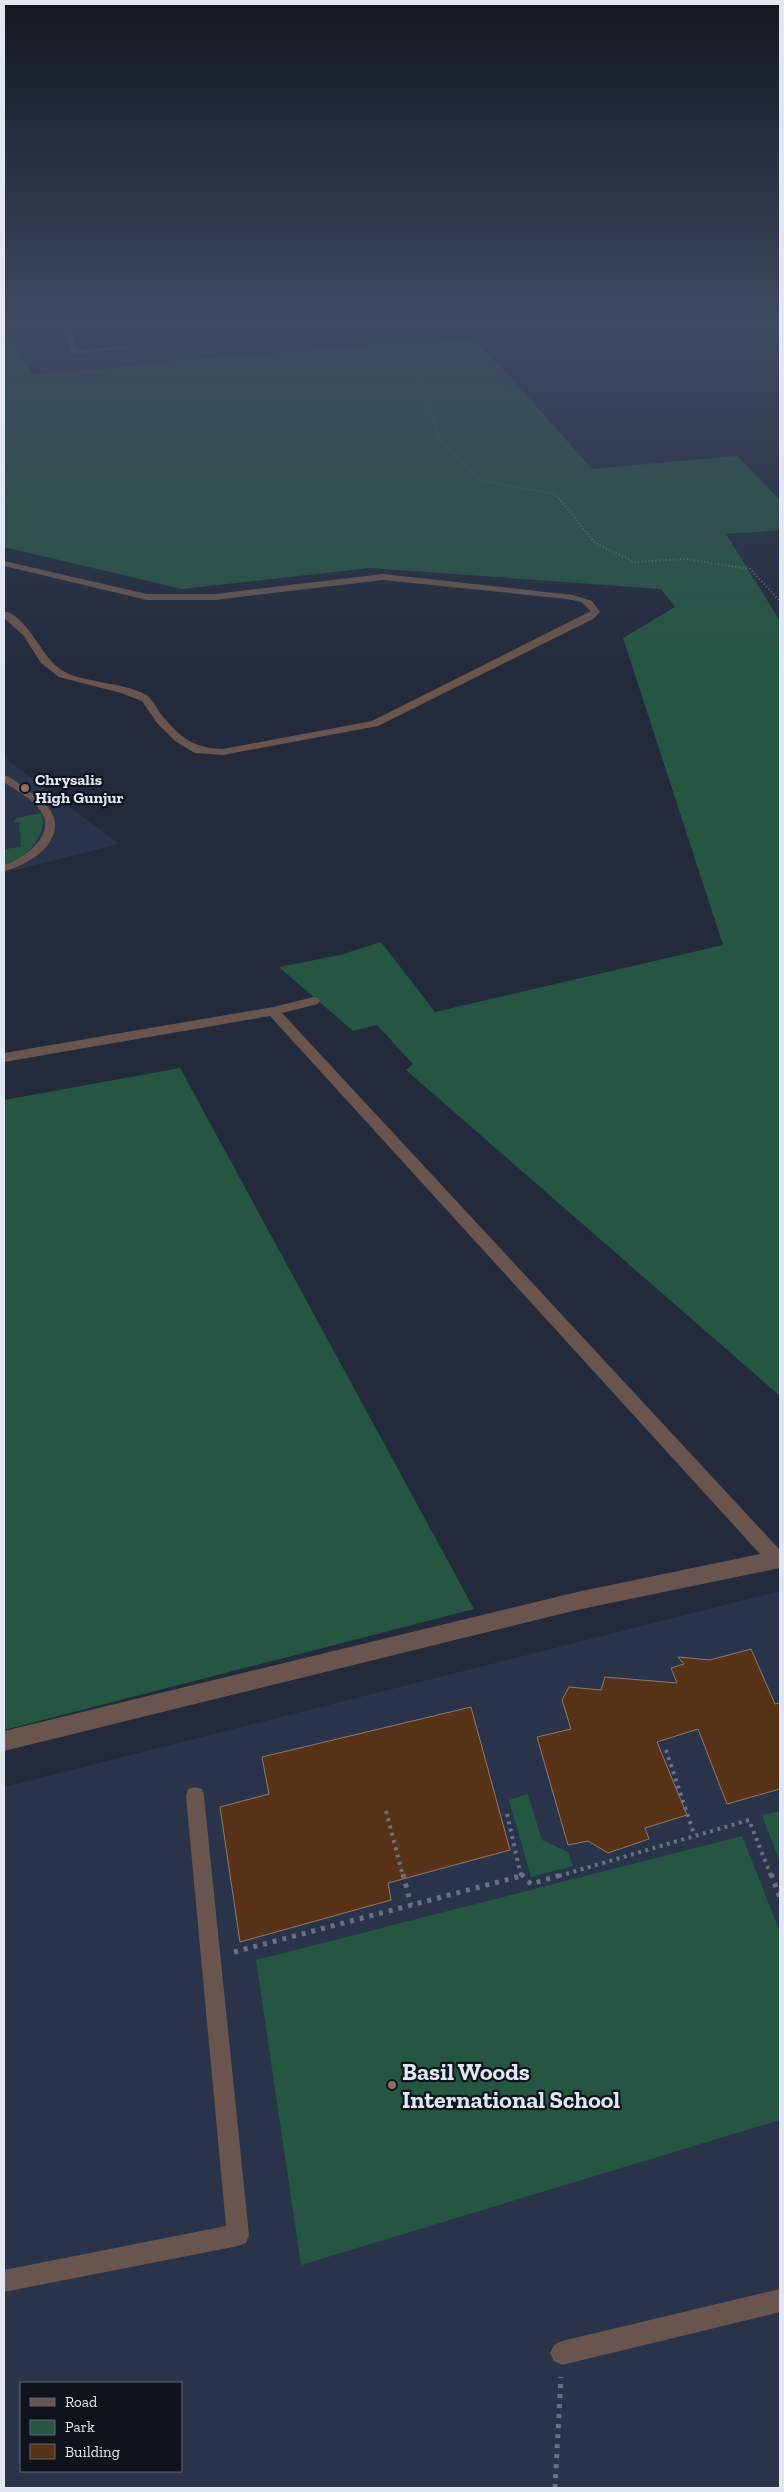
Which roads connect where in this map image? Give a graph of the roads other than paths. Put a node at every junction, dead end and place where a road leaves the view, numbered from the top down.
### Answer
1 (4, 564) edge
2 (4, 614) edge
3 (4, 778) edge
4 (4, 868) edge
5 (314, 1002) dead end
6 (273, 1011) junction
7 (4, 1058) edge
8 (779, 1559) edge
9 (4, 1741) edge
10 (195, 1796) dead end
11 (4, 2281) edge
12 (780, 2300) edge
13 (562, 2353) road end

1 - 2 street
3 - 4 lane
5 - 6 street
6 - 7 street
6 - 8 street
8 - 9 street
10 - 11 lane
12 - 13 lane

